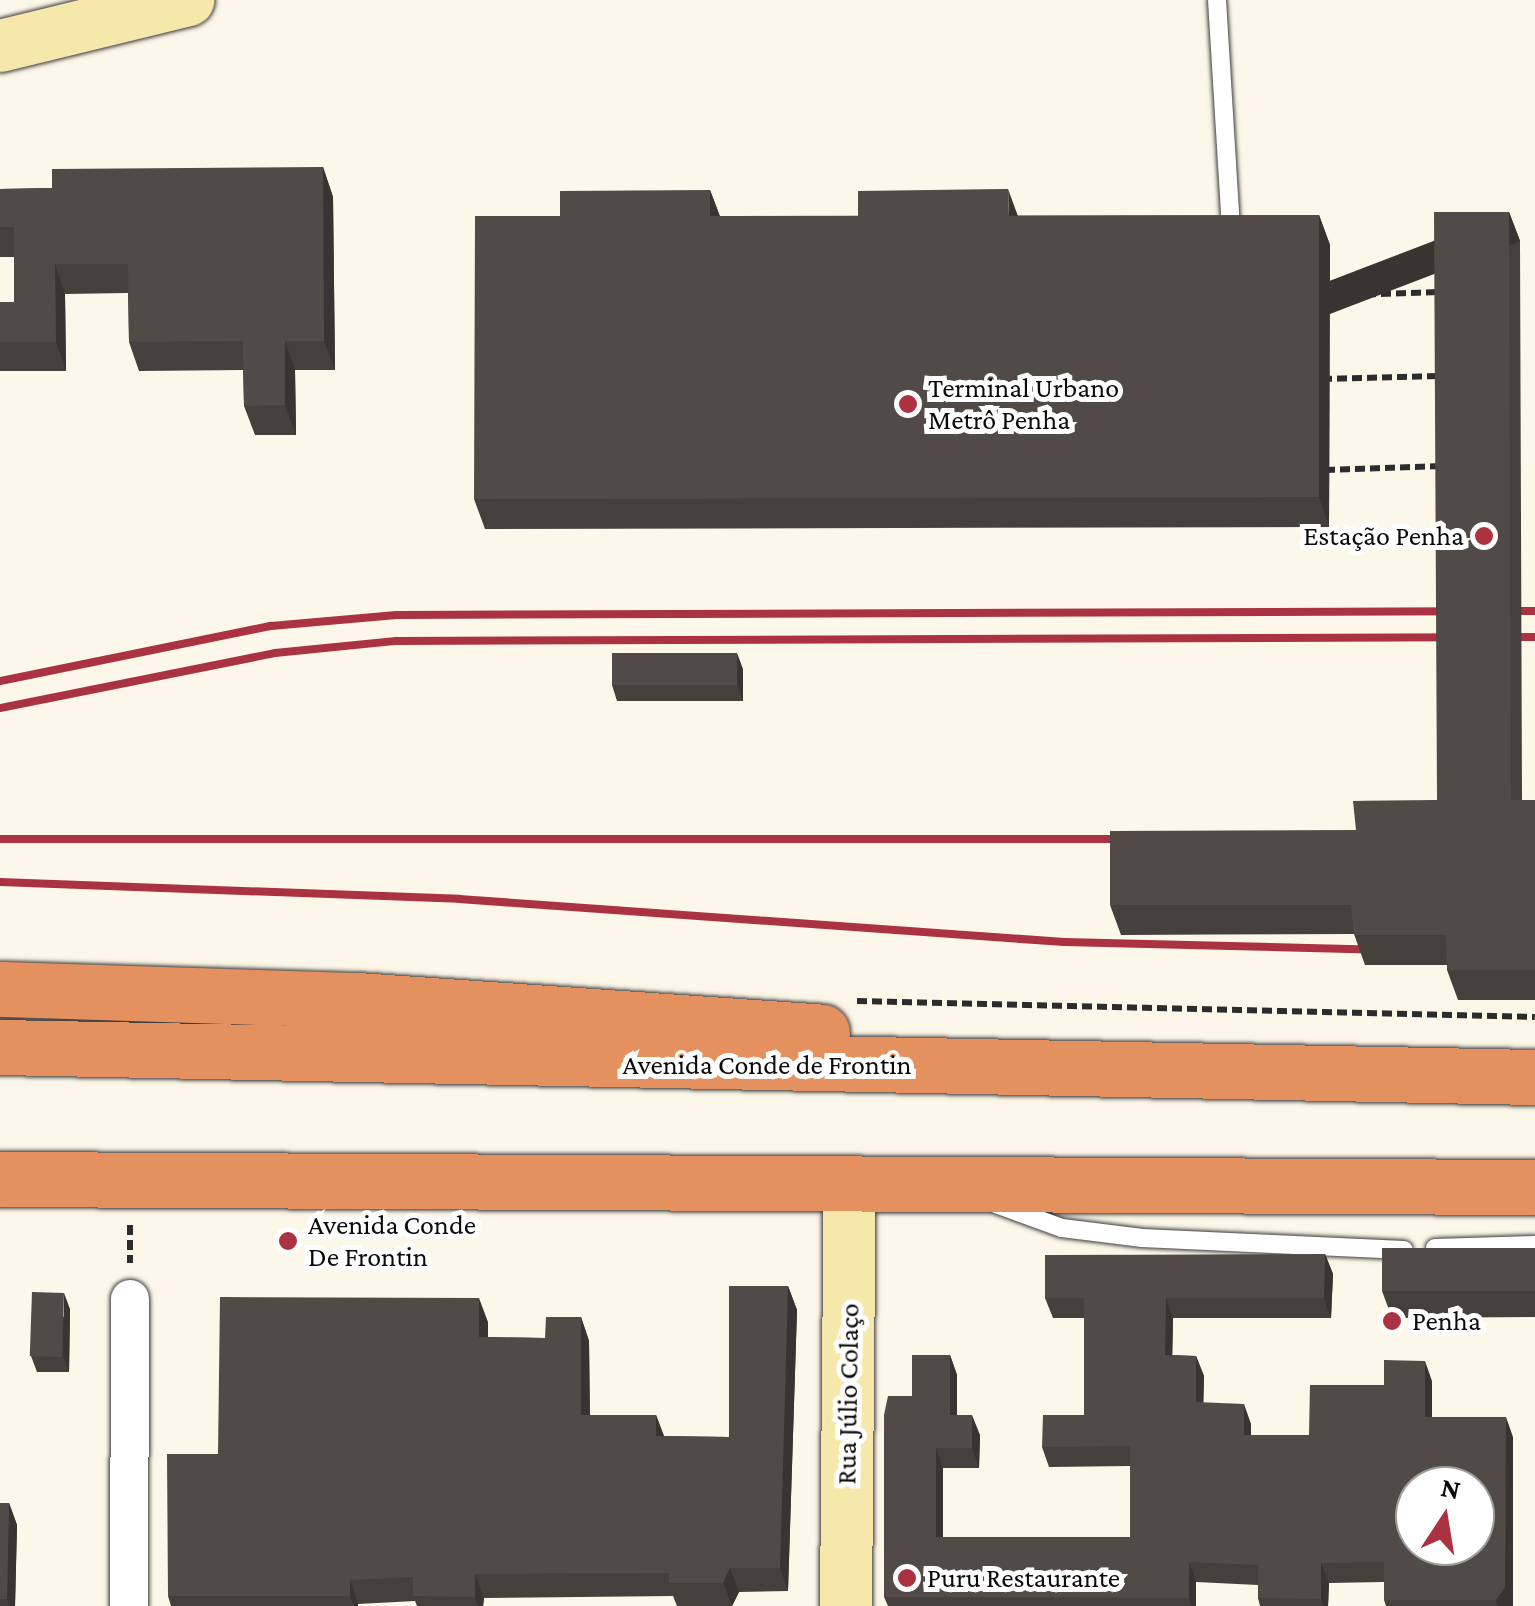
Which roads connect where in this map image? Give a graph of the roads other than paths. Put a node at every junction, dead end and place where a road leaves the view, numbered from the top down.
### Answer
1 (188, 0) edge
2 (1217, 0) edge
3 (0, 46) edge
4 (1230, 230) edge
5 (0, 989) edge
6 (0, 1047) edge
7 (1052, 1065) junction
8 (1535, 1077) edge
9 (0, 1178) edge
10 (850, 1183) junction
11 (944, 1184) junction
12 (1535, 1188) edge
13 (1535, 1245) edge
14 (130, 1299) road end
15 (129, 1606) edge
16 (846, 1606) edge

1 - 3 street
2 - 4 lane
5 - 7 highway
6 - 7 highway, Avenida Conde de Frontin
7 - 8 highway, Avenida Conde de Frontin
9 - 10 highway
10 - 11 highway
10 - 16 street, Rua Júlio Colaço
11 - 12 highway
11 - 13 lane
14 - 15 street

